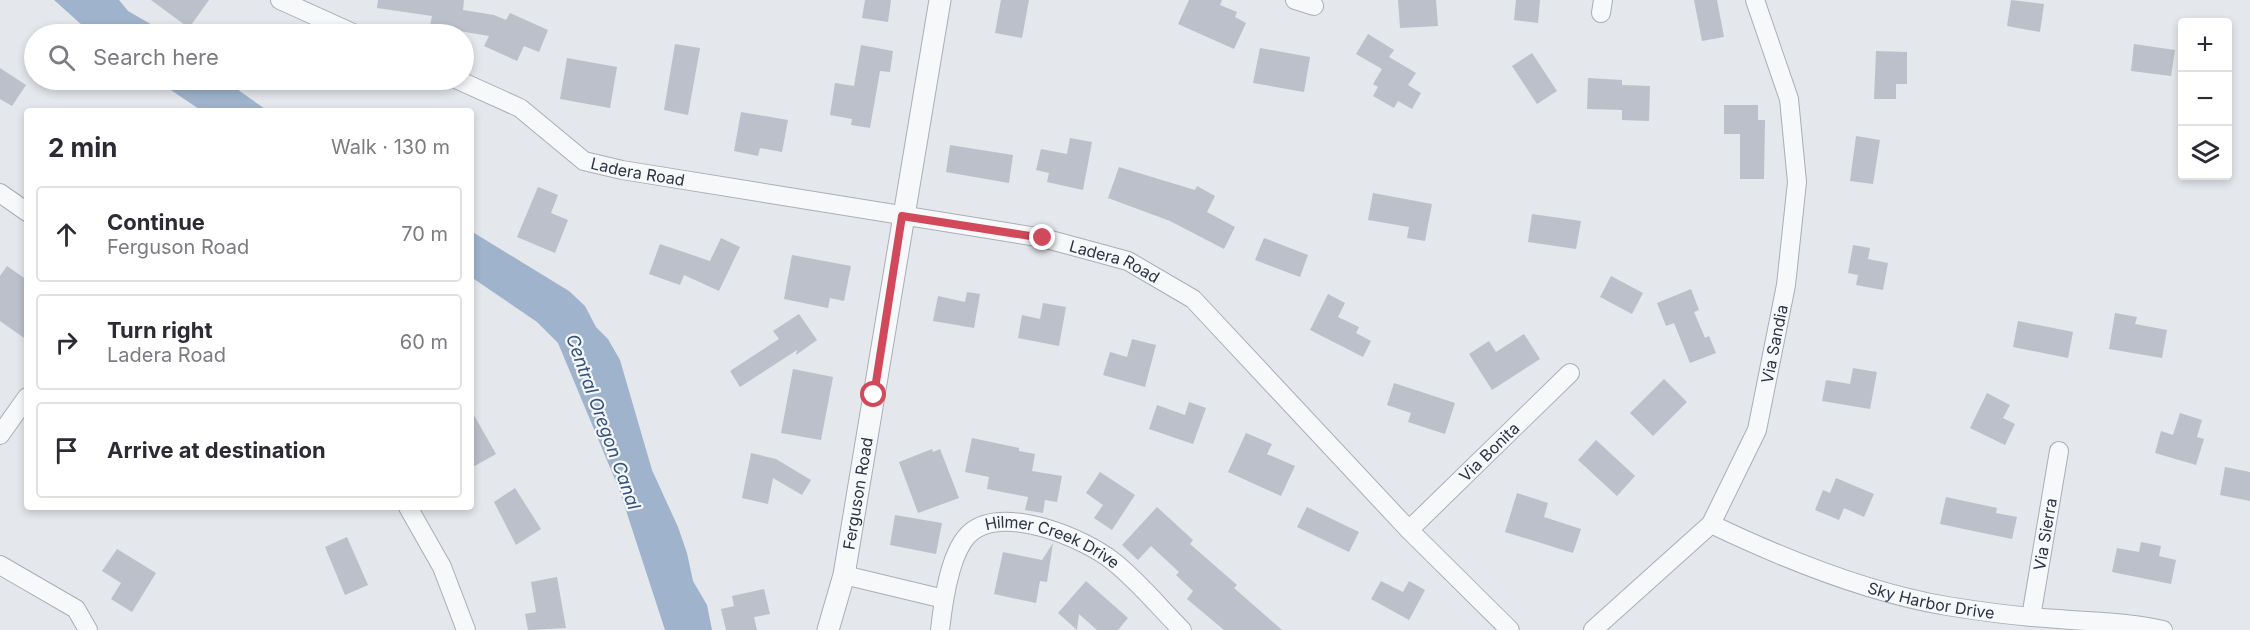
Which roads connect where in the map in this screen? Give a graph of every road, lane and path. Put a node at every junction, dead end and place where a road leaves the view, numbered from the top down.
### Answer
1 (280, 0) edge
2 (940, 0) edge
3 (1295, 0) edge
4 (1755, 0) edge
5 (1314, 6) dead end
6 (333, 24) edge
7 (474, 87) edge
8 (0, 193) edge
9 (24, 210) edge
10 (902, 216) junction
11 (1570, 373) dead end
12 (24, 401) edge
13 (0, 435) edge
14 (2059, 451) dead end
15 (410, 510) edge
16 (1711, 524) junction
17 (1409, 530) junction
18 (0, 565) edge
19 (843, 575) junction
20 (944, 599) junction
21 (2031, 617) junction
22 (88, 630) edge
23 (466, 630) edge
24 (828, 630) edge
25 (940, 630) edge
26 (1182, 630) edge
27 (1510, 630) edge
28 (1593, 630) edge
29 (2163, 630) edge

1 - 6 street
2 - 10 street, Ferguson Road
3 - 5 street
4 - 16 street, Via Sandia
7 - 10 street, Ladera Road
8 - 9 street
10 - 17 street, Ladera Road
10 - 19 street, Ferguson Road
11 - 17 street, Via Bonita
12 - 13 street
14 - 21 street, Via Sierra
15 - 23 street
16 - 21 street, Sky Harbor Drive
16 - 28 street, Via Sandia
17 - 27 street, Ladera Road
18 - 22 street
19 - 20 street
19 - 24 street, Ferguson Road
20 - 25 street, Hilmer Creek Drive
20 - 26 street, Hilmer Creek Drive
21 - 29 street, Sky Harbor Drive

